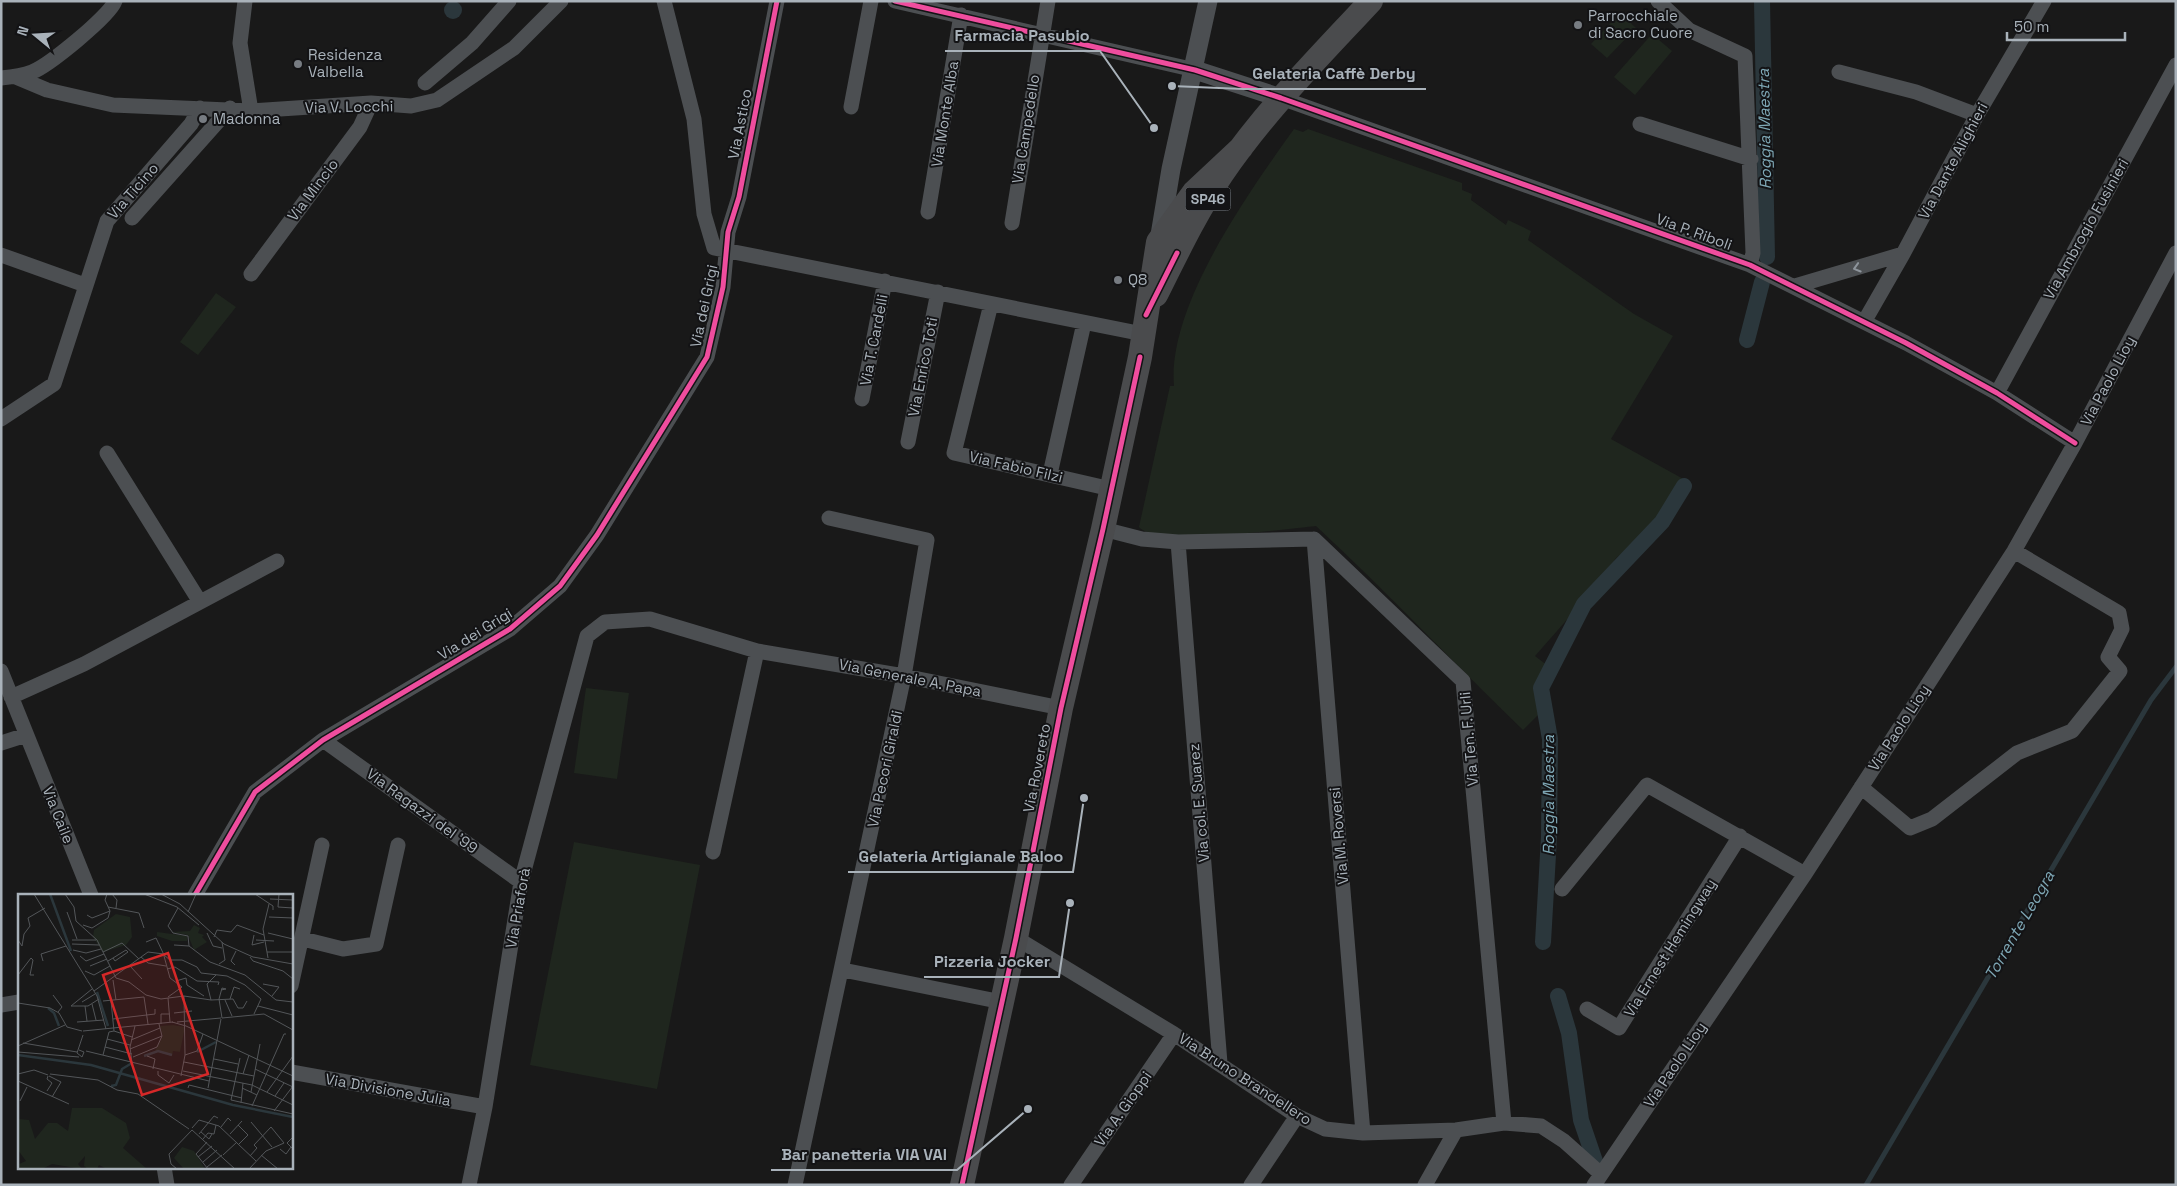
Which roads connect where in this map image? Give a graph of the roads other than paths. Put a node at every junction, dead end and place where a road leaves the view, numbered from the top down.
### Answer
1 (115, 1) edge
2 (245, 1) edge
3 (509, 1) edge
4 (562, 1) edge
5 (664, 1) edge
6 (777, 1) edge
7 (871, 1) edge
8 (895, 1) edge
9 (1048, 1) edge
10 (1208, 1) edge
11 (1371, 1) edge
12 (1658, 1) edge
13 (2044, 1) edge
14 (961, 15) junction
15 (1041, 34) junction
16 (2176, 65) edge
17 (1195, 70) junction
18 (1839, 72) dead end
19 (8, 77) edge
20 (425, 83) dead end
21 (1281, 98) junction
22 (371, 103) junction
23 (851, 107) dead end
24 (200, 108) junction
25 (230, 108) junction
26 (251, 111) junction
27 (1977, 116) junction
28 (1640, 124) dead end
29 (1242, 148) junction
30 (1751, 159) junction
31 (1171, 169) junction
32 (1184, 196) junction
33 (928, 212) dead end
34 (132, 218) dead end
35 (1012, 223) dead end
36 (728, 250) junction
37 (1163, 251) junction
38 (2176, 253) edge
39 (1903, 254) junction
40 (1, 255) edge
41 (1750, 265) junction
42 (251, 274) dead end
43 (885, 281) junction
44 (85, 285) junction
45 (1795, 286) junction
46 (938, 292) junction
47 (991, 304) junction
48 (1864, 322) junction
49 (1084, 323) junction
50 (1145, 325) junction
51 (1997, 393) junction
52 (862, 399) dead end
53 (1, 419) edge
54 (908, 442) dead end
55 (2075, 443) junction
56 (107, 453) dead end
57 (1050, 474) junction
58 (1111, 488) junction
59 (829, 518) dead end
60 (1103, 529) junction
61 (1314, 539) junction
62 (1178, 542) junction
63 (2014, 550) junction
64 (277, 560) dead end
65 (200, 602) junction
66 (587, 636) joint
67 (757, 651) junction
68 (1, 671) edge
69 (904, 676) junction
70 (11, 697) junction
71 (1061, 708) junction
72 (26, 735) junction
73 (324, 740) junction
74 (1, 743) edge
75 (1861, 787) junction
76 (1740, 836) junction
77 (322, 845) dead end
78 (398, 845) dead end
79 (713, 852) dead end
80 (1805, 874) junction
81 (521, 882) junction
82 (1562, 888) dead end
83 (91, 894) edge
84 (196, 894) edge
85 (1016, 938) junction
86 (303, 940) junction
87 (842, 970) junction
88 (292, 982) edge
89 (18, 1002) edge
90 (1002, 1002) junction
91 (1, 1005) edge
92 (1587, 1009) dead end
93 (1174, 1034) junction
94 (1220, 1063) junction
95 (292, 1072) edge
96 (485, 1107) junction
97 (1297, 1116) junction
98 (1504, 1123) junction
99 (1456, 1130) junction
100 (1363, 1133) junction
101 (164, 1168) edge
102 (1597, 1180) edge
103 (167, 1185) edge
104 (469, 1185) edge
105 (795, 1185) edge
106 (962, 1185) edge
107 (1071, 1185) edge
108 (1251, 1185) edge
109 (1425, 1185) edge

1 - 19 street
2 - 26 street
3 - 20 street
4 - 22 street, Via V. Locchi
5 - 36 street
6 - 36 street, Via Astico
7 - 23 street
8 - 14 street
9 - 15 street, Via Campedello
10 - 17 street, Via Rovereto
11 - 21 main road, SP46
12 - 30 street
13 - 27 street, Via Dante Alighieri
14 - 15 street
14 - 33 street, Via Monte Alba
15 - 17 street
15 - 35 street, Via Campedello
16 - 51 street, Via Ambrogio Fusinieri
17 - 21 street
17 - 31 street, Via Rovereto
18 - 27 street
19 - 24 street, Via V. Locchi
21 - 29 main road, SP46
21 - 41 street, Via P. Riboli
22 - 26 street, Via V. Locchi
22 - 42 street, Via Mincio
24 - 25 street, Via V. Locchi
24 - 44 street, Via Ticino
25 - 26 street, Via V. Locchi
25 - 34 street, Via Ticino
27 - 39 street, Via Dante Alighieri
28 - 30 street
29 - 32 main road, SP46
29 - 37 main road, SP46
30 - 41 street
31 - 32 street
31 - 37 street, Via Rovereto
32 - 37 main road, SP46
36 - 43 street, Via dei Grigi
36 - 73 street, Via dei Grigi
37 - 50 main road, Via Rovereto / SP46
38 - 55 street, Via Paolo Lioy
39 -> 45 street
39 - 48 street, Via Dante Alighieri
40 - 44 street
41 - 45 street, Via P. Riboli
43 - 46 street, Via dei Grigi
43 - 52 street, Via T. Cardelli
44 - 53 street, Via Ticino
45 - 48 street, Via P. Riboli
46 - 47 street, Via dei Grigi
46 - 54 street, Via Enrico Toti
47 - 49 street, Via dei Grigi
47 - 57 street, Via Fabio Filzi
48 - 51 street, Via P. Riboli
49 - 50 street, Via dei Grigi
49 - 57 street
50 - 58 main road, Via Rovereto / SP46
51 - 55 street, Via P. Riboli
55 - 63 street, Via Paolo Lioy
56 - 65 street
57 - 58 street, Via Fabio Filzi
58 - 60 main road, Via Rovereto / SP46
59 - 69 street, Via Pecori Giraldi
60 - 62 street
60 - 71 main road, Via Rovereto / SP46
61 - 62 street
61 - 98 street, Via Ten. F. Urli
61 - 100 street, Via M. Roversi
62 - 94 street, Via col. E. Suarez
63 - 75 street, Via Paolo Lioy
63 - 75 street
64 - 65 street
65 - 70 street
66 - 67 street, Via Generale A. Papa
66 - 81 street, Via Priaforà
67 - 69 street, Via Generale A. Papa
67 - 79 street
68 - 70 street, Via Caile
69 - 71 street, Via Generale A. Papa
69 - 87 street, Via Pecori Giraldi
70 - 72 street, Via Caile
71 - 85 main road, Via Rovereto / SP46
72 - 74 street
72 - 83 street, Via Caile
73 - 81 street, Via Ragazzi del '99
73 - 84 street, Via dei Grigi
75 - 80 street, Via Paolo Lioy
76 - 80 street
76 - 82 street
76 - 92 street, Via Ernest Hemingway
77 - 86 street
78 - 86 street
80 - 102 street, Via Paolo Lioy
81 - 96 street, Via Priaforà
85 - 90 main road, Via Rovereto / SP46
85 - 93 street, Via Bruno Brandellero
86 - 88 street
87 - 90 street
87 - 105 street, Via Pecori Giraldi
89 - 91 street
90 - 106 main road, Via Rovereto / SP46
93 - 94 street, Via Bruno Brandellero
93 - 107 street, Via A. Gioppi
94 - 97 street, Via Bruno Brandellero
95 - 96 street, Via Divisione Julia
96 - 104 street, Via Priaforà
97 - 100 street, Via Bruno Brandellero
97 - 108 street
98 - 99 street, Via Bruno Brandellero
98 - 102 street, Via Bruno Brandellero
99 - 100 street, Via Bruno Brandellero
99 - 109 street
101 - 103 street

